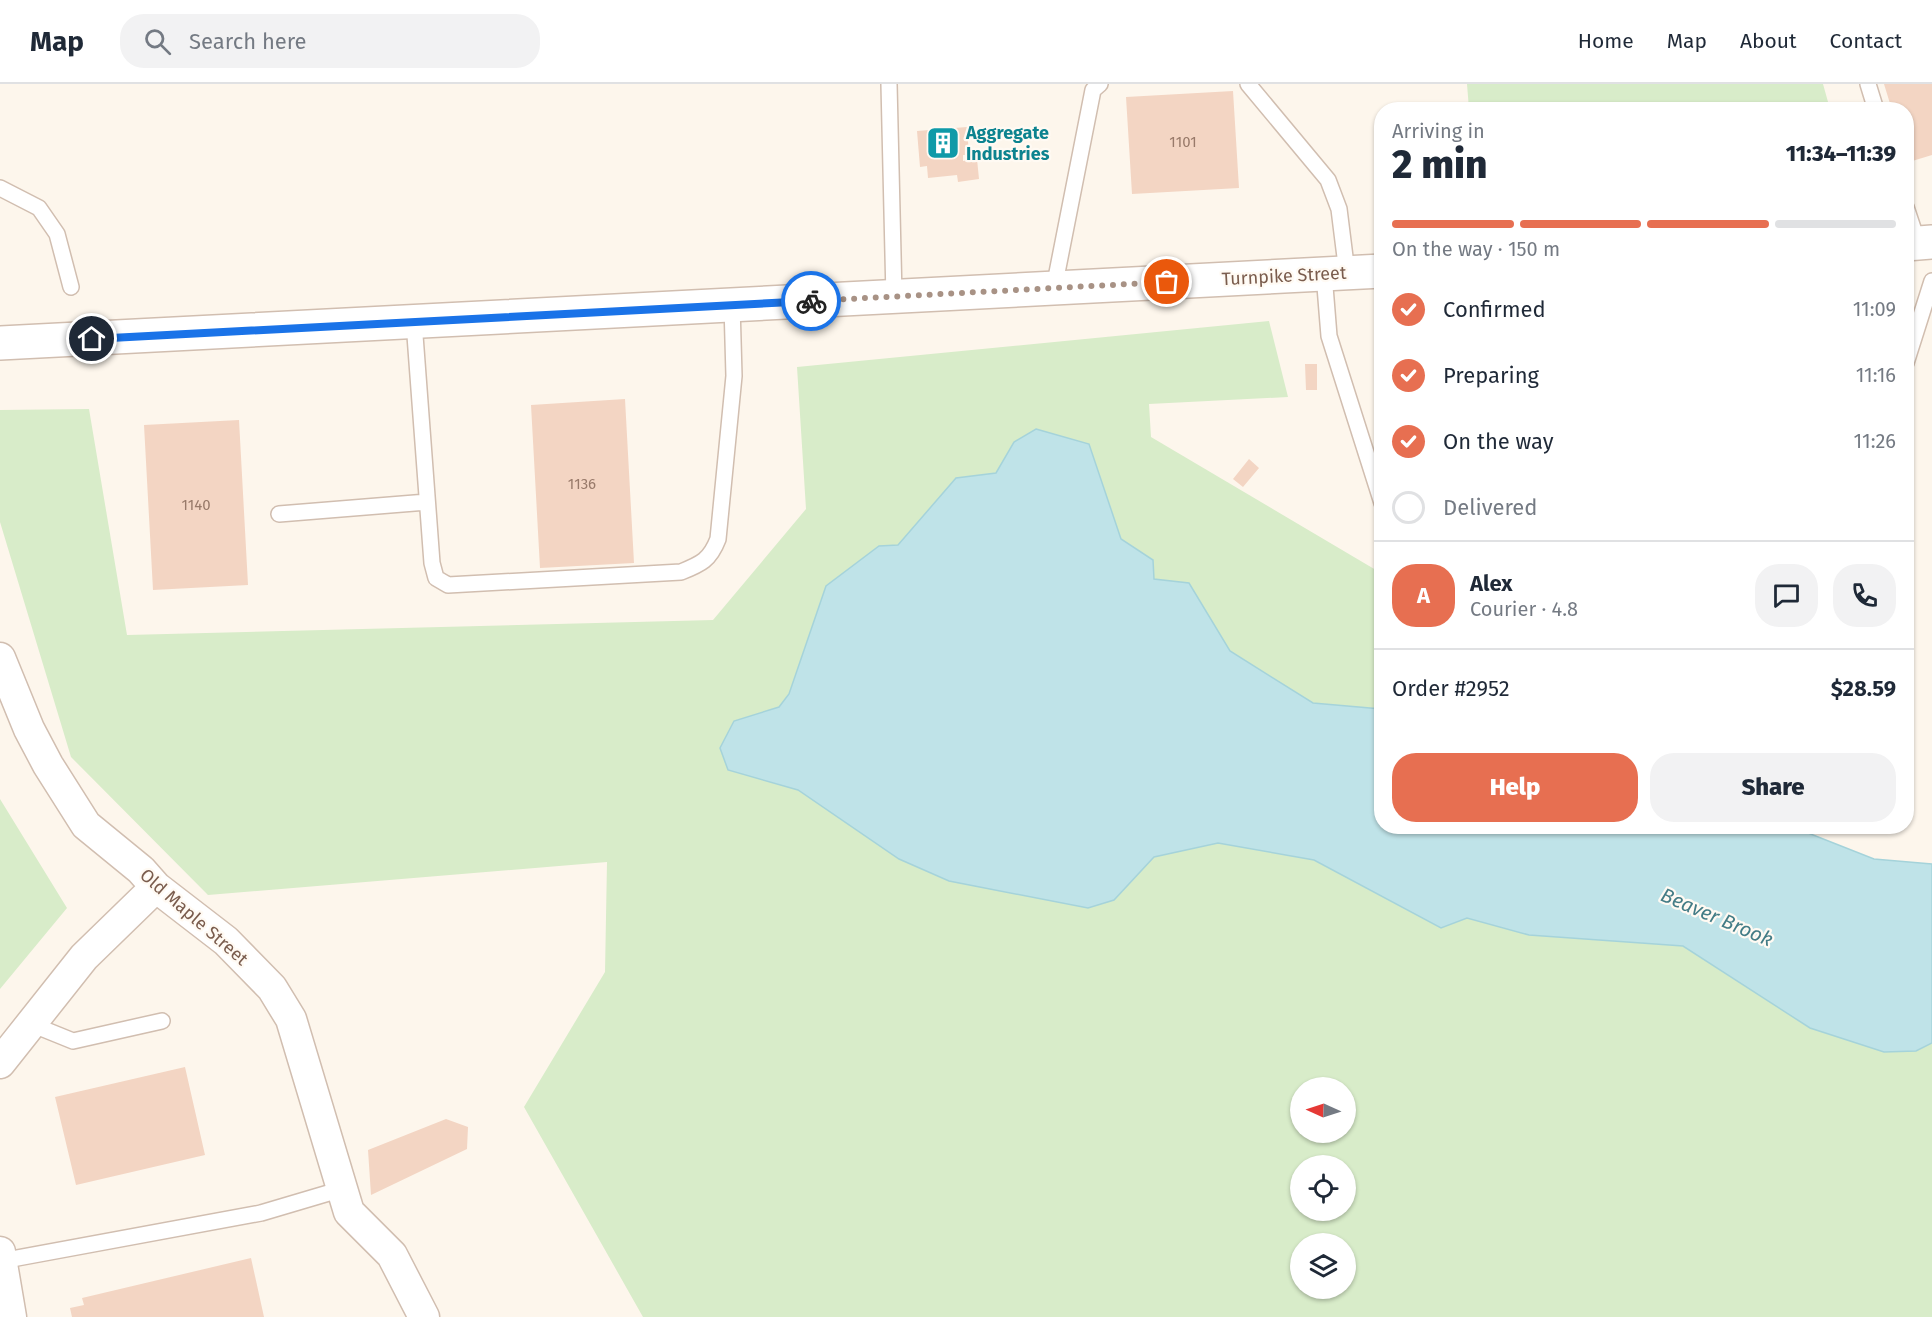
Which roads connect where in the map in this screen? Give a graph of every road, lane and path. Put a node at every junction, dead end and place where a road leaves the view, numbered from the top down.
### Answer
1 (889, 84) edge
2 (1100, 84) edge
3 (1248, 84) edge
4 (1868, 84) edge
5 (1874, 102) edge
6 (0, 188) edge
7 (1374, 272) edge
8 (1335, 274) junction
9 (1932, 281) edge
10 (71, 288) dead end
11 (1054, 288) junction
12 (894, 297) junction
13 (732, 305) junction
14 (414, 322) junction
15 (1914, 338) edge
16 (0, 343) edge
17 (1374, 478) edge
18 (427, 502) junction
19 (279, 514) dead end
20 (0, 658) edge
21 (156, 887) junction
22 (162, 1021) dead end
23 (31, 1024) junction
24 (0, 1063) edge
25 (342, 1189) junction
26 (1, 1257) edge
27 (11, 1317) edge
28 (424, 1317) edge

1 - 12 lane
2 - 11 lane
3 - 8 lane
4 - 5 lane
6 - 10 lane
7 - 8 street, Turnpike Street
8 - 11 street, Turnpike Street
8 - 17 lane
9 - 15 lane
11 - 12 street, Turnpike Street
12 - 13 street, Turnpike Street
13 - 14 street, Turnpike Street
13 - 18 lane
14 - 16 street, Turnpike Street
14 - 18 lane
18 - 19 lane
20 - 21 street, Old Maple Street
21 - 23 street
21 - 25 street, Old Maple Street
22 - 23 lane
23 - 24 street
25 - 26 lane
25 - 28 street, Old Maple Street
26 - 27 street

